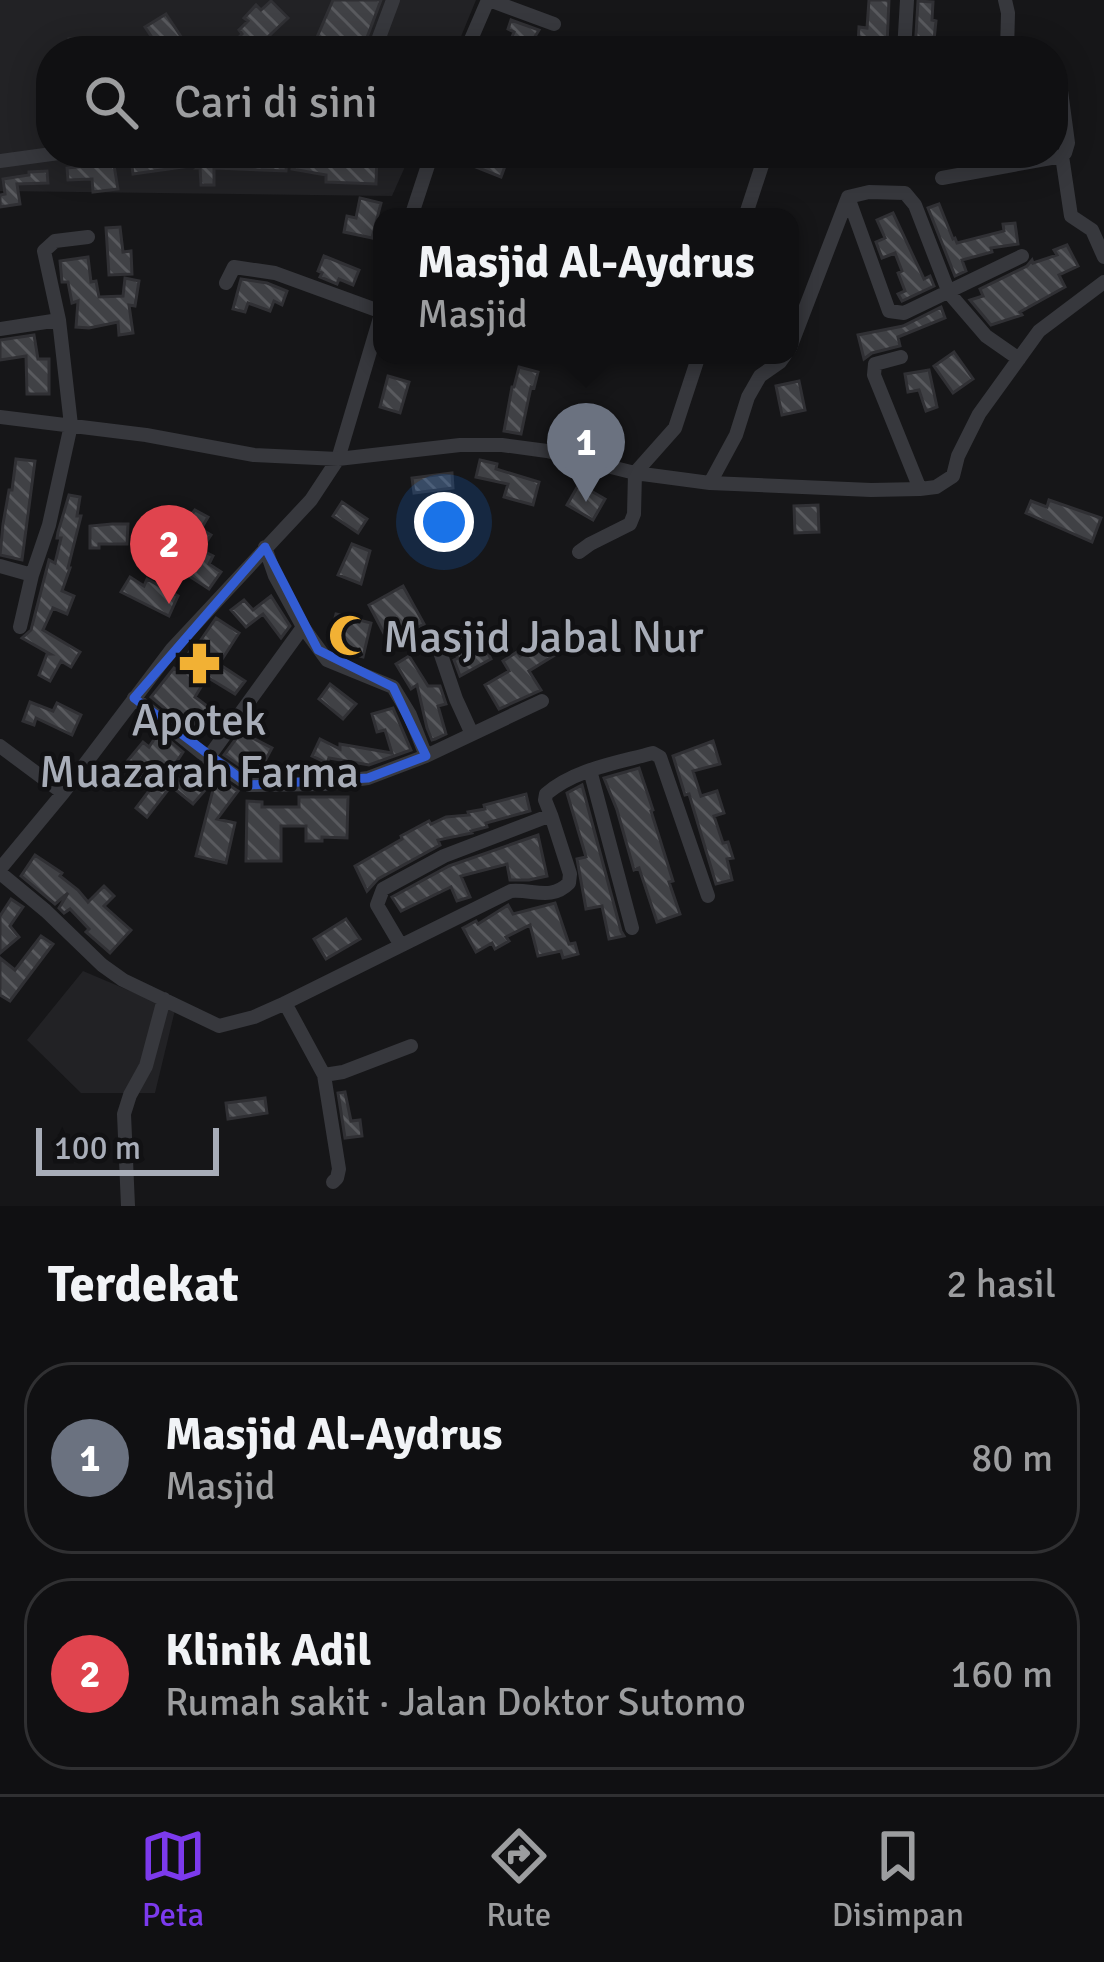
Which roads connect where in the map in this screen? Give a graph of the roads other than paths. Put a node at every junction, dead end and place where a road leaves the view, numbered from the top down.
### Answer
1 (393, 0) edge
2 (489, 0) edge
3 (907, 0) edge
4 (1005, 0) edge
5 (554, 24) dead end
6 (380, 36) edge
7 (473, 36) edge
8 (905, 36) edge
9 (1007, 36) edge
10 (36, 156) edge
11 (0, 161) edge
12 (427, 168) edge
13 (761, 168) edge
14 (996, 168) edge
15 (1063, 168) edge
16 (942, 178) dead end
17 (848, 197) junction
18 (414, 208) edge
19 (749, 208) edge
20 (1098, 234) edge
21 (88, 237) dead end
22 (1022, 256) dead end
23 (1104, 257) edge
24 (1104, 282) edge
25 (226, 283) dead end
26 (949, 293) junction
27 (373, 308) edge
28 (59, 320) junction
29 (799, 323) edge
30 (0, 329) edge
31 (373, 341) edge
32 (901, 357) dead end
33 (1019, 359) junction
34 (696, 364) edge
35 (777, 364) edge
36 (0, 417) edge
37 (71, 425) junction
38 (338, 459) junction
39 (635, 472) junction
40 (710, 483) junction
41 (920, 489) junction
42 (265, 547) junction
43 (579, 552) dead end
44 (0, 566) edge
45 (32, 575) junction
46 (20, 627) dead end
47 (303, 627) junction
48 (437, 643) dead end
49 (134, 698) junction
50 (542, 701) dead end
51 (472, 734) junction
52 (0, 746) edge
53 (426, 756) junction
54 (208, 758) junction
55 (590, 770) junction
56 (63, 793) junction
57 (552, 819) junction
58 (0, 871) edge
59 (708, 896) dead end
60 (632, 928) dead end
61 (400, 944) junction
62 (164, 999) junction
63 (285, 1003) junction
64 (411, 1046) dead end
65 (324, 1076) junction
66 (333, 1182) dead end
67 (128, 1206) edge

1 - 6 street
2 - 5 street
2 - 7 street
3 - 8 street
4 - 9 street
10 - 11 street
12 - 18 street
13 - 19 street
14 - 16 street
15 - 20 street
17 - 26 street
17 - 26 street
17 - 29 street
20 - 23 street
21 - 28 street
22 - 26 street
24 - 33 street
25 - 27 street
26 - 33 street
28 - 30 street
28 - 37 street
31 - 38 street
32 - 41 street
33 - 41 street
34 - 39 street
35 - 40 street
36 - 37 street
37 - 38 street
37 - 45 street
38 - 39 street
38 - 42 street
39 - 40 street
39 - 43 street
40 - 41 street
42 - 47 street
42 - 49 street
44 - 45 street
45 - 46 street
47 - 53 street
47 - 54 street
48 - 51 street
49 - 54 street
49 - 56 street
50 - 51 street
51 - 53 street
52 - 56 street
53 - 54 street
55 - 57 street
55 - 59 street
55 - 60 street
56 - 58 street
57 - 61 street
57 - 61 street
58 - 62 street
61 - 63 street
62 - 63 street
62 - 67 street
63 - 65 street
64 - 65 street
65 - 66 street

